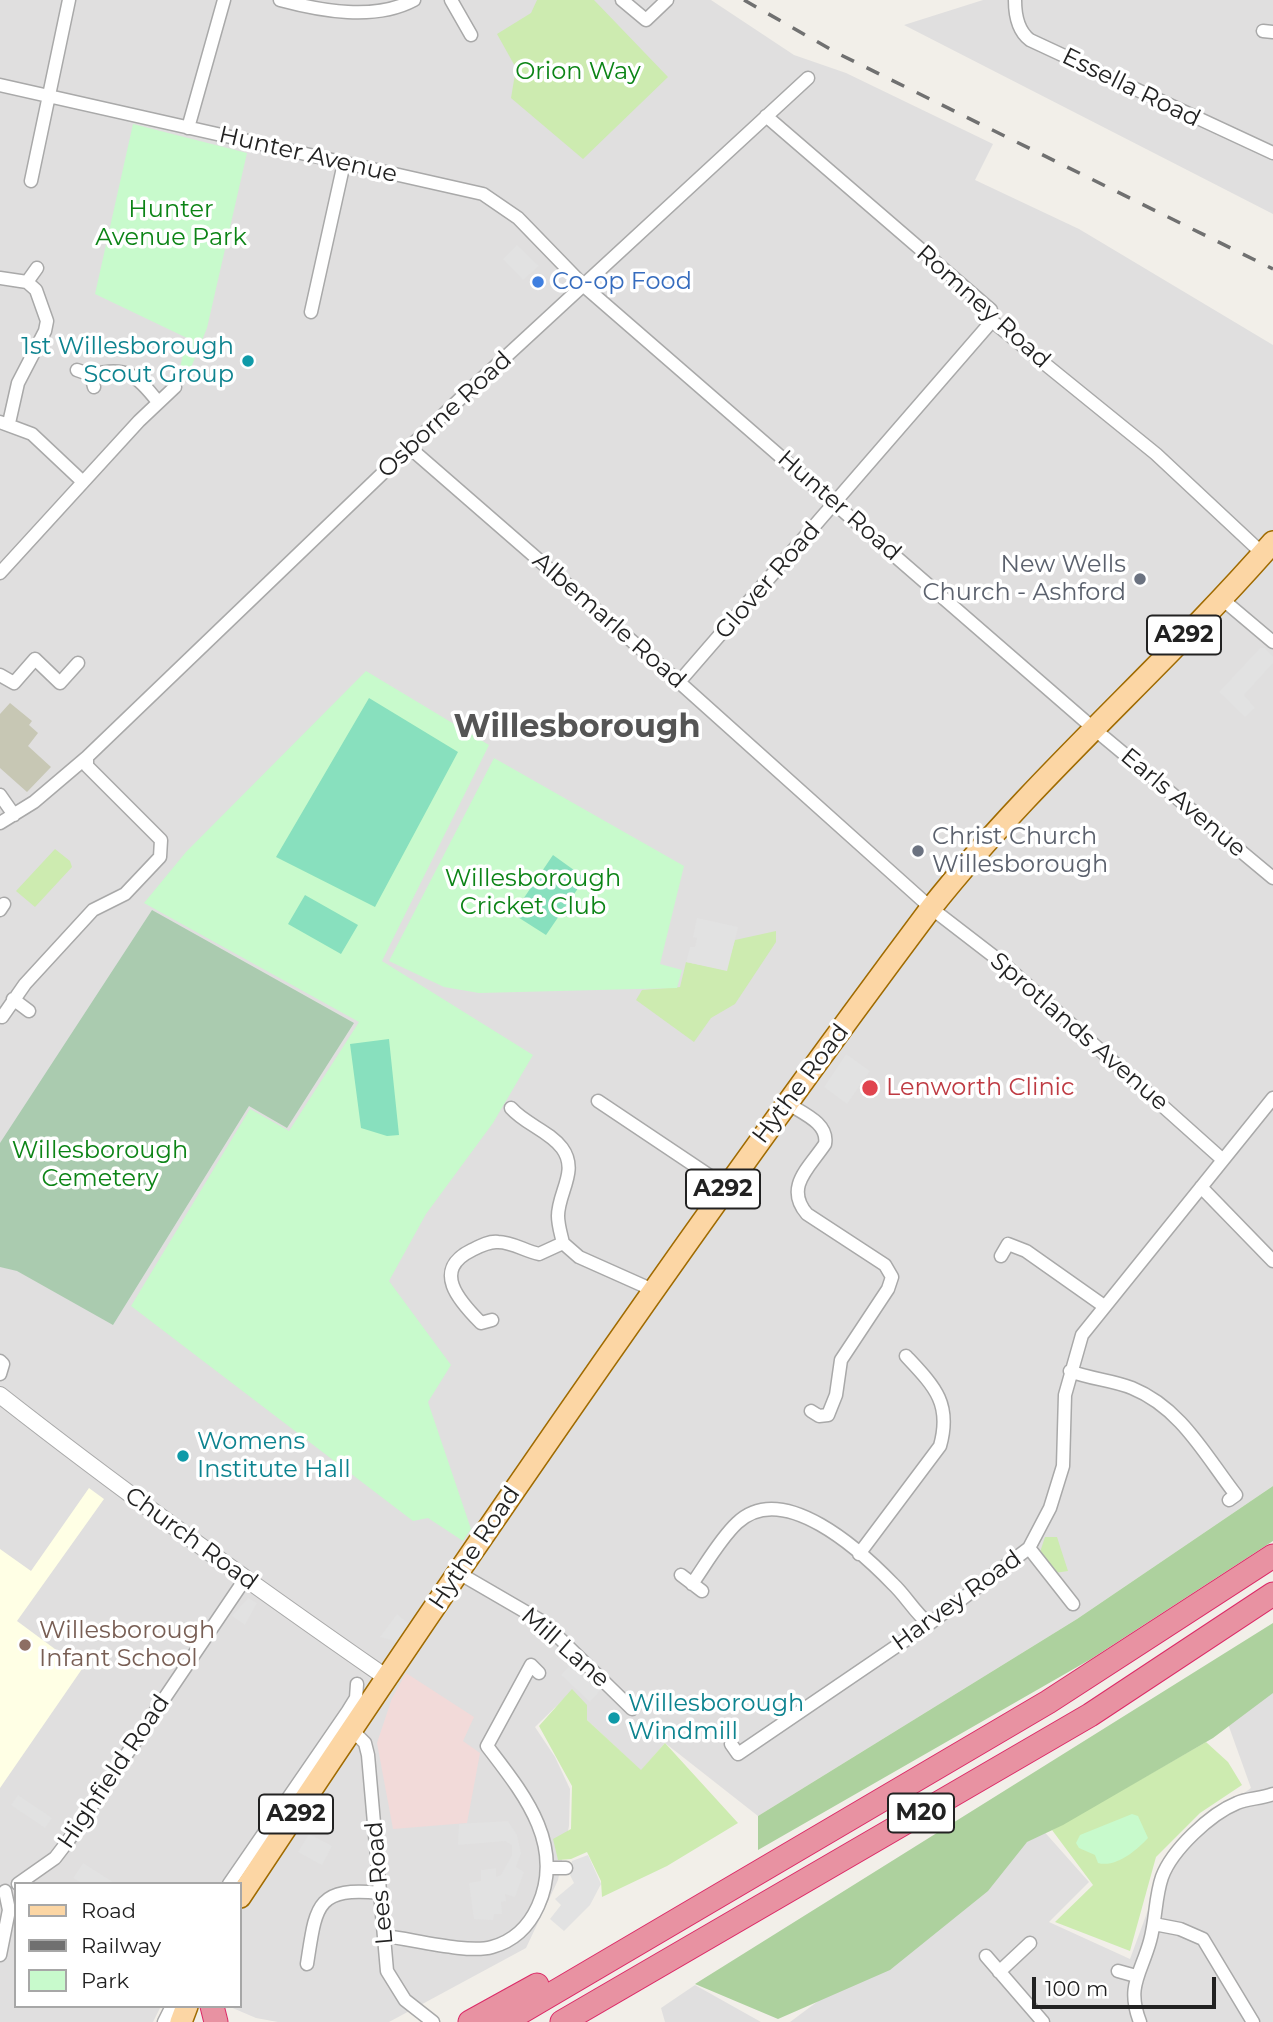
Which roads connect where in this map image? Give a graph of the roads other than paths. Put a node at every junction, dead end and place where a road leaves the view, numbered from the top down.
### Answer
1 (69, 0) edge
2 (224, 0) edge
3 (280, 0) edge
4 (414, 0) edge
5 (451, 0) edge
6 (622, 0) edge
7 (667, 0) edge
8 (1016, 0) edge
9 (471, 35) dead end
10 (808, 78) dead end
11 (0, 85) edge
12 (47, 96) junction
13 (766, 116) junction
14 (188, 128) junction
15 (1273, 153) edge
16 (344, 163) junction
17 (31, 181) dead end
18 (37, 268) dead end
19 (0, 278) edge
20 (27, 282) junction
21 (584, 286) junction
22 (311, 313) dead end
23 (992, 321) junction
24 (77, 370) dead end
25 (175, 387) dead end
26 (158, 402) junction
27 (4, 423) edge
28 (410, 448) junction
29 (83, 482) junction
30 (836, 503) junction
31 (1268, 548) edge
32 (0, 573) edge
33 (1222, 599) junction
34 (1273, 642) edge
35 (78, 663) dead end
36 (0, 675) edge
37 (679, 682) junction
38 (1093, 728) junction
39 (87, 757) junction
40 (0, 794) edge
41 (14, 815) junction
42 (0, 823) edge
43 (1273, 878) edge
44 (931, 908) junction
45 (13, 999) junction
46 (29, 1011) dead end
47 (2, 1017) edge
48 (1273, 1098) edge
49 (598, 1101) dead end
50 (787, 1103) junction
51 (510, 1108) dead end
52 (1223, 1160) junction
53 (725, 1186) junction
54 (1201, 1187) junction
55 (563, 1243) junction
56 (1001, 1256) dead end
57 (1273, 1261) edge
58 (653, 1290) junction
59 (1104, 1307) junction
60 (483, 1326) dead end
61 (906, 1356) dead end
62 (0, 1361) edge
63 (1070, 1371) junction
64 (0, 1374) edge
65 (0, 1395) edge
66 (811, 1411) dead end
67 (1229, 1500) dead end
68 (1029, 1548) junction
69 (859, 1554) junction
70 (1273, 1556) edge
71 (457, 1572) junction
72 (681, 1575) dead end
73 (245, 1579) junction
74 (1273, 1594) edge
75 (1073, 1604) dead end
76 (929, 1624) junction
77 (539, 1673) dead end
78 (387, 1678) junction
79 (357, 1684) dead end
80 (632, 1709) dead end
81 (353, 1731) junction
82 (731, 1744) dead end
83 (313, 1775) junction
84 (1273, 1794) edge
85 (547, 1868) junction
86 (566, 1868) dead end
87 (750, 1879) junction
88 (19, 1882) edge
89 (231, 1882) edge
90 (10, 1888) edge
91 (380, 1893) junction
92 (242, 1894) edge
93 (1154, 1924) junction
94 (385, 1937) junction
95 (1030, 1943) dead end
96 (0, 1955) edge
97 (986, 1956) dead end
98 (307, 1964) dead end
99 (1118, 1971) dead end
100 (999, 1972) junction
101 (1136, 1976) junction
102 (472, 2021) edge
103 (433, 2022) edge
104 (505, 2022) edge
105 (562, 2022) edge
106 (1043, 2022) edge
107 (1140, 2022) edge
108 (1253, 2022) edge

1 - 12 street
2 - 14 street
3 - 4 street
5 - 9 street
6 - 7 street
8 - 15 street, Essella Road
10 - 13 street, Osborne Road
11 - 12 street, Hunter Avenue
12 - 14 street, Hunter Avenue
12 - 17 street
13 - 21 street, Osborne Road
13 - 23 street, Romney Road
14 - 16 street, Hunter Avenue
16 - 21 street, Hunter Avenue
16 - 22 street
18 - 20 street
19 - 20 street
20 - 27 street
21 - 28 street, Osborne Road
21 - 30 street, Hunter Road
23 - 30 street, Glover Road
23 - 31 street, Romney Road
24 - 26 street
25 - 26 street
26 - 29 street
27 - 29 street
28 - 37 street, Albemarle Road
28 - 39 street, Osborne Road
29 - 32 street
30 - 37 street, Glover Road
30 - 38 street, Hunter Road
31 - 33 main road, Hythe Road / A292
33 - 34 street
33 - 38 main road, Hythe Road / A292
35 - 36 street
37 - 44 street, Albemarle Road
38 - 43 street, Earls Avenue
38 - 44 main road, Hythe Road / A292
39 - 41 street, Osborne Road
39 - 45 street
40 - 41 street
41 - 42 street, Osborne Road
44 - 50 main road, Hythe Road / A292
44 - 52 street, Sprotlands Avenue
45 - 46 street
45 - 47 street
48 - 52 street, Harvey Road
49 - 53 street
50 - 53 main road, Hythe Road / A292
50 - 66 street
51 - 55 street
52 - 54 street, Harvey Road
53 - 58 main road, Hythe Road / A292
54 - 57 street
54 - 59 street, Harvey Road
55 - 58 street
55 - 60 street
56 - 59 street
58 - 71 main road, Hythe Road / A292
59 - 63 street, Harvey Road
61 - 69 street
62 - 64 street
63 - 67 street
63 - 68 street, Harvey Road
65 - 73 street, Church Road
68 - 75 street
68 - 76 street, Harvey Road
69 - 72 street
69 - 76 street
70 - 87 highway, M20
71 - 78 main road, Hythe Road / A292
71 - 80 street, Mill Lane
73 - 78 street, Church Road
73 - 88 street, Highfield Road
74 - 105 highway, M20
76 - 82 street, Harvey Road
77 - 85 street
78 - 81 main road, Hythe Road / A292
79 - 83 street, Hythe Road
81 - 83 main road, Hythe Road / A292
81 - 91 street, Lees Road
83 - 89 street, Hythe Road
83 - 92 main road, Hythe Road / A292
84 - 93 street
85 - 86 street
85 - 94 street
87 - 102 highway, M20
87 - 104 highway, M20
90 - 96 street
91 - 94 street, Lees Road
91 - 98 street
93 - 101 street
93 - 108 street
94 - 103 street, Lees Road
95 - 100 street
97 - 100 street
99 - 101 street
100 - 106 street
101 - 107 street

